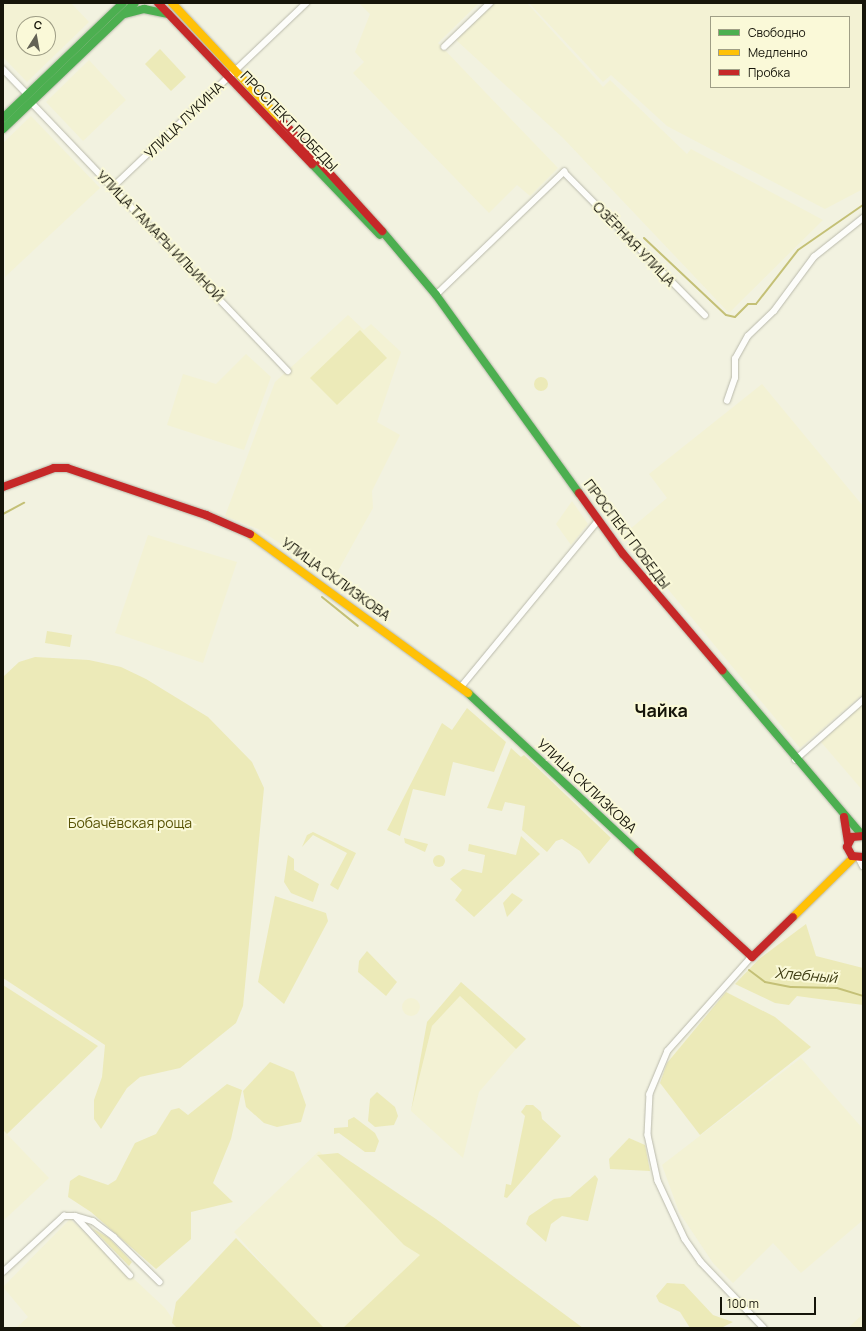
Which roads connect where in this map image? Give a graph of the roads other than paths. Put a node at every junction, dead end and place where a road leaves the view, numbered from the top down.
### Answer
1 (135, 3) edge
2 (158, 3) edge
3 (306, 3) edge
4 (490, 3) edge
5 (174, 4) edge
6 (121, 7) edge
7 (169, 14) junction
8 (444, 47) dead end
9 (3, 69) edge
10 (236, 70) junction
11 (229, 77) junction
12 (30, 98) junction
13 (3, 118) edge
14 (3, 129) edge
15 (113, 187) junction
16 (863, 218) edge
17 (403, 256) junction
18 (436, 295) junction
19 (705, 316) dead end
20 (288, 371) dead end
21 (727, 401) dead end
22 (3, 487) edge
23 (598, 521) junction
24 (460, 687) junction
25 (863, 700) edge
26 (795, 760) junction
27 (844, 817) junction
28 (863, 836) edge
29 (847, 844) junction
30 (858, 857) edge
31 (863, 866) edge
32 (838, 872) junction
33 (752, 957) junction
34 (74, 1216) junction
35 (3, 1272) edge
36 (130, 1275) dead end
37 (160, 1282) dead end
38 (764, 1328) edge

1 - 6 main road
2 - 7 main road, ПРОСПЕКТ ПОБЕДЫ
3 - 10 street, УЛИЦА ЛУКИНА
4 - 8 street
5 - 10 main road, ПРОСПЕКТ ПОБЕДЫ
6 - 7 main road
6 - 12 main road
7 - 11 main road, ПРОСПЕКТ ПОБЕДЫ
9 - 12 street, УЛИЦА ТАМАРЫ ИЛЬИНОЙ
10 - 11 street, УЛИЦА ЛУКИНА
10 - 17 main road, ПРОСПЕКТ ПОБЕДЫ
11 - 15 street, УЛИЦА ЛУКИНА
11 - 17 main road, ПРОСПЕКТ ПОБЕДЫ
12 - 13 main road
12 - 14 main road
12 - 15 street, УЛИЦА ТАМАРЫ ИЛЬИНОЙ
15 - 20 street, УЛИЦА ТАМАРЫ ИЛЬИНОЙ
16 - 21 street
17 - 18 main road, ПРОСПЕКТ ПОБЕДЫ
18 - 19 street, ОЗЁРНАЯ УЛИЦА
18 - 23 main road, ПРОСПЕКТ ПОБЕДЫ
22 - 24 main road, УЛИЦА СКЛИЗКОВА
23 - 24 street
23 - 26 main road, ПРОСПЕКТ ПОБЕДЫ
24 - 33 main road, УЛИЦА СКЛИЗКОВА
25 - 26 street
26 - 27 main road, ПРОСПЕКТ ПОБЕДЫ
27 - 28 main road, ПРОСПЕКТ ПОБЕДЫ
27 - 29 main road
28 - 29 main road, ПРОСПЕКТ ПОБЕДЫ
29 - 30 main road
29 - 32 main road
30 - 31 street
30 - 32 main road
32 - 33 main road
33 - 38 street
34 - 35 street
34 - 36 street
34 - 37 street

